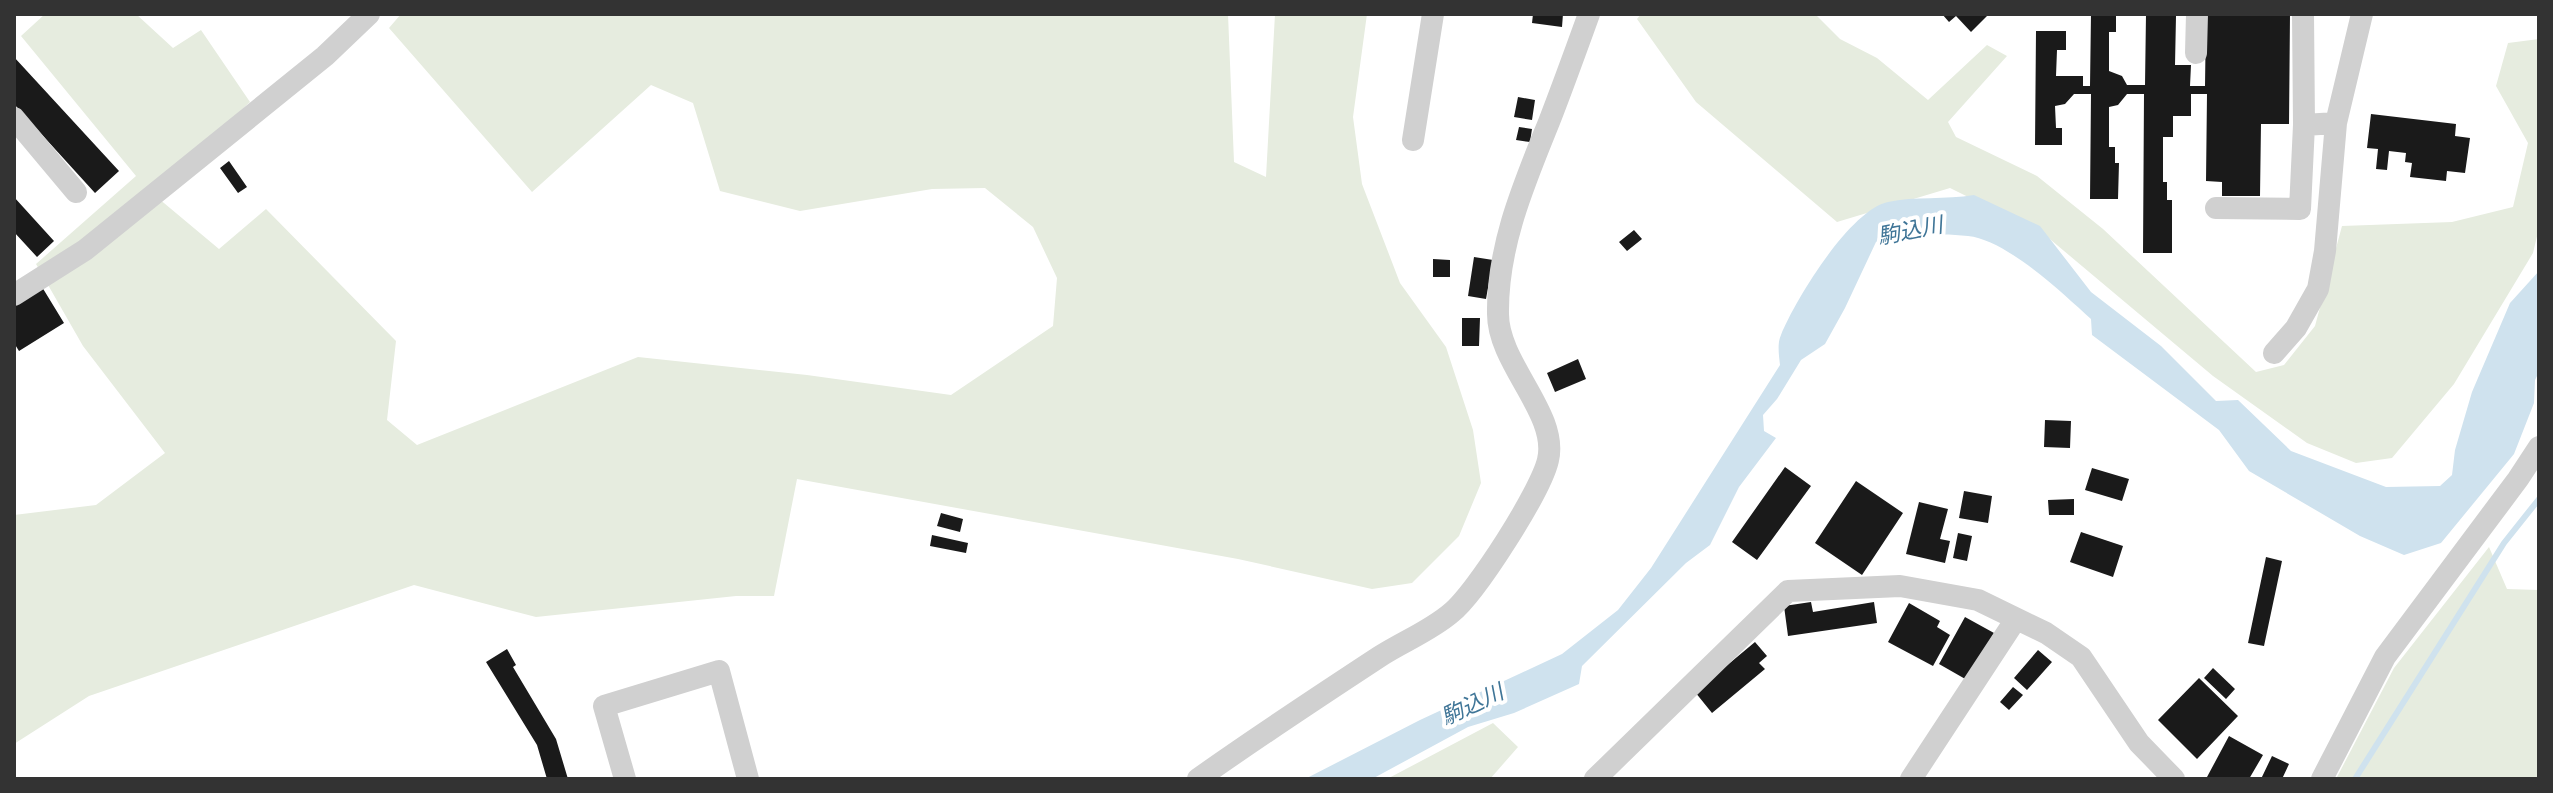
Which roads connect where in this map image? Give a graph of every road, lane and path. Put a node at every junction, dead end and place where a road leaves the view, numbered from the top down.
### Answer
1 (369, 14) edge
2 (1433, 14) edge
3 (1589, 14) edge
4 (2197, 14) edge
5 (2303, 14) edge
6 (2362, 14) edge
7 (2196, 53) dead end
8 (14, 118) edge
9 (2336, 123) junction
10 (2304, 125) junction
11 (1413, 140) dead end
12 (76, 192) dead end
13 (2216, 208) dead end
14 (14, 295) edge
15 (2274, 353) dead end
16 (2539, 447) edge
17 (2016, 619) junction
18 (625, 779) edge
19 (748, 779) edge
20 (1198, 779) edge
21 (1595, 779) edge
22 (1911, 779) edge
23 (2174, 779) edge
24 (2322, 779) edge

1 - 14 street
2 - 11 street
3 - 20 street
4 - 7 street
5 - 10 street
6 - 9 street
8 - 12 street
9 - 10 street
9 - 15 street
10 - 13 street
16 - 24 street
17 - 21 street
17 - 22 street
17 - 23 street
18 - 19 street

